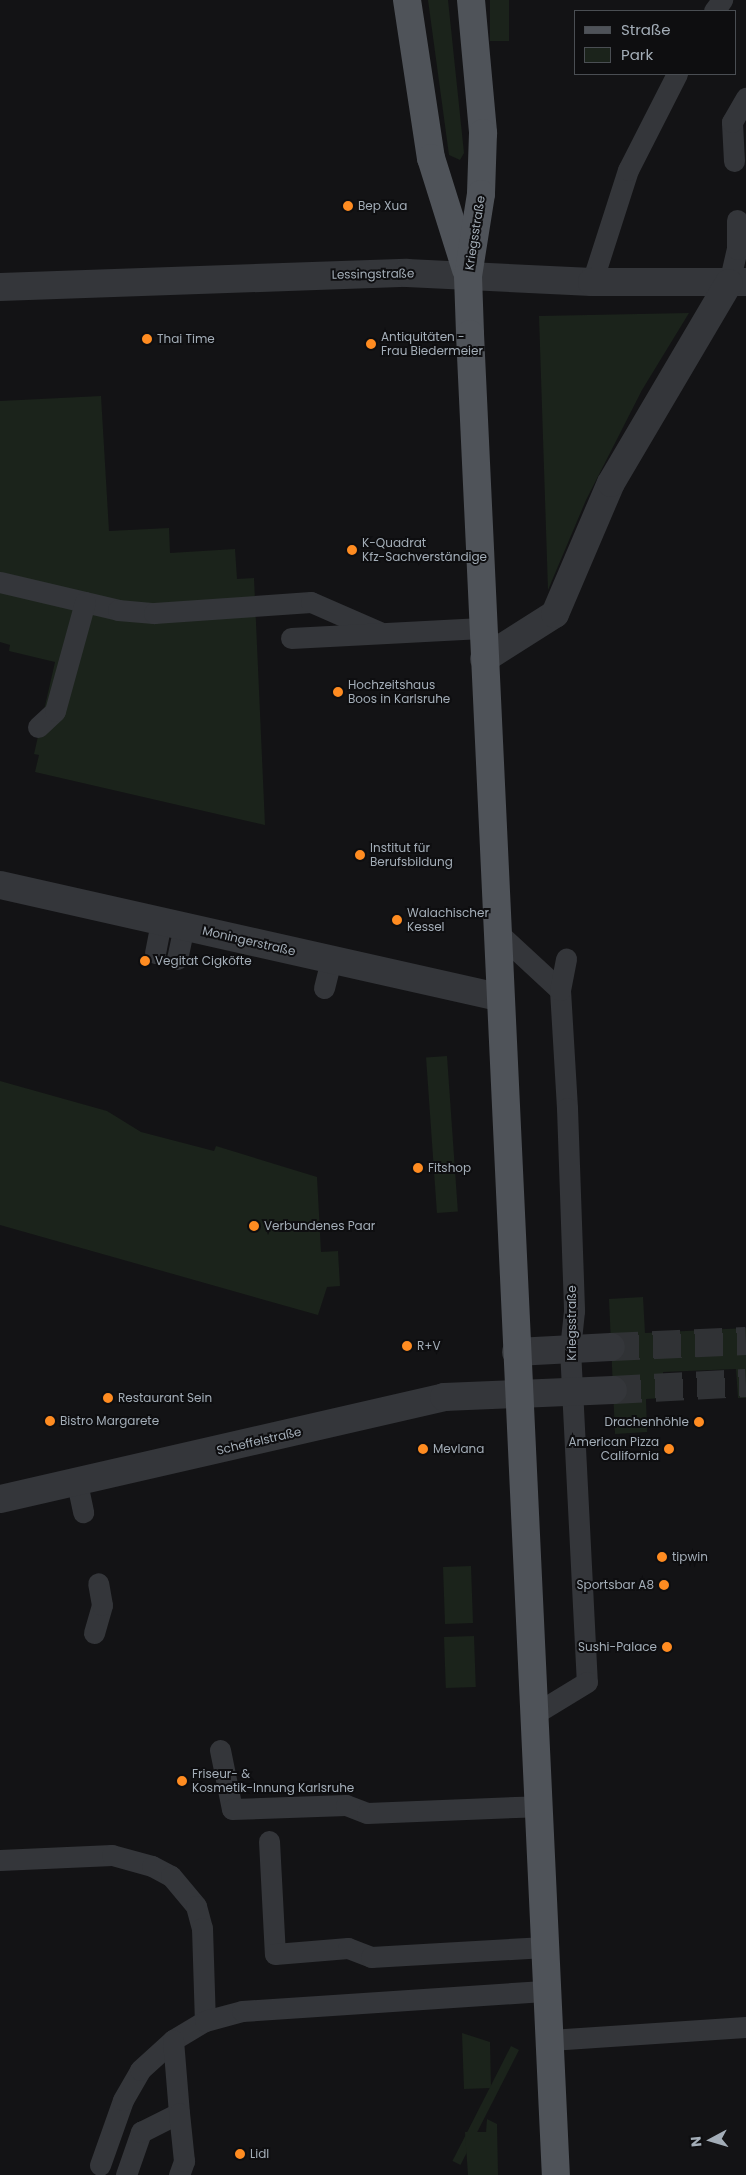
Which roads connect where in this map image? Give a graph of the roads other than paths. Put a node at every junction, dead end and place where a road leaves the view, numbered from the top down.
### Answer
1 (408, 0) edge
2 (471, 0) edge
3 (676, 75) edge
4 (746, 98) edge
5 (734, 161) dead end
6 (737, 220) dead end
7 (468, 276) junction
8 (592, 282) junction
9 (738, 283) edge
10 (0, 286) edge
11 (0, 582) edge
12 (85, 602) junction
13 (482, 628) junction
14 (382, 634) junction
15 (291, 638) dead end
16 (484, 659) junction
17 (38, 727) dead end
18 (0, 885) edge
19 (173, 924) junction
20 (495, 930) junction
21 (155, 953) dead end
22 (177, 959) dead end
23 (566, 959) dead end
24 (331, 960) junction
25 (324, 988) dead end
26 (560, 990) junction
27 (498, 997) junction
28 (611, 1347) tunnel mouth
29 (570, 1349) junction
30 (516, 1352) junction
31 (613, 1390) tunnel mouth
32 (573, 1392) junction
33 (518, 1394) junction
34 (77, 1483) junction
35 (0, 1499) edge
36 (83, 1512) dead end
37 (98, 1583) dead end
38 (94, 1633) dead end
39 (533, 1715) junction
40 (220, 1750) dead end
41 (538, 1806) junction
42 (269, 1841) dead end
43 (0, 1860) edge
44 (545, 1947) junction
45 (547, 1991) junction
46 (206, 2021) junction
47 (746, 2027) edge
48 (173, 2040) junction
49 (550, 2040) junction
50 (179, 2113) junction
51 (100, 2165) dead end
52 (126, 2175) edge
53 (178, 2175) edge
54 (556, 2175) edge

1 - 7 main road, Kriegsstraße
2 - 7 main road, Kriegsstraße
3 - 8 lane
4 - 5 lane
6 - 9 lane
7 - 8 street, Lessingstraße
7 - 10 street, Lessingstraße
7 - 13 main road
8 - 9 street, Lessingstraße
9 - 16 street
11 - 12 lane
12 - 14 lane
12 - 17 lane
13 - 14 lane
13 - 16 main road
14 - 15 lane
16 - 20 main road
18 - 19 street, Moningerstraße
19 - 21 lane
19 - 22 lane
19 - 24 street, Moningerstraße
20 - 26 lane
20 - 27 main road
23 - 26 lane, Kriegsstraße
24 - 25 lane
24 - 27 street, Moningerstraße
26 - 29 lane, Kriegsstraße
27 - 30 main road
28 - 29 street
29 - 30 street
29 - 32 lane, Kriegsstraße
30 - 33 main road
31 - 32 street, Scheffelstraße
32 - 33 street, Scheffelstraße
32 - 39 lane, Kriegsstraße
33 - 34 street, Scheffelstraße
33 - 39 main road
34 - 35 street, Scheffelstraße
34 - 36 lane
37 - 38 lane
39 - 41 main road
40 - 41 lane
41 - 44 main road
42 - 44 lane
43 - 46 lane
44 - 45 main road
45 - 46 lane
45 - 49 main road
46 - 48 lane
47 - 49 lane
48 - 50 lane
48 - 51 lane
49 - 54 main road
50 - 52 lane
50 - 53 lane

